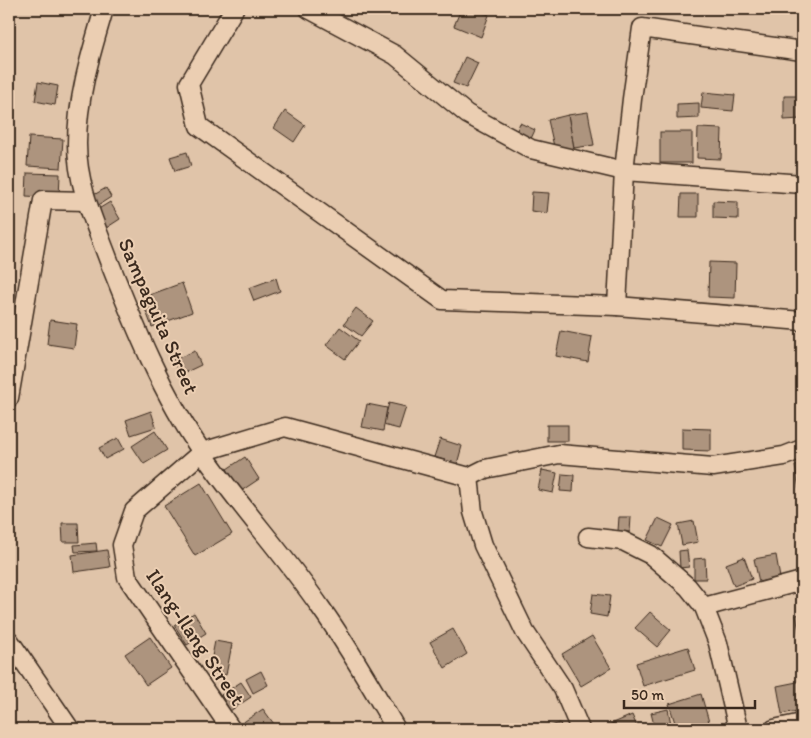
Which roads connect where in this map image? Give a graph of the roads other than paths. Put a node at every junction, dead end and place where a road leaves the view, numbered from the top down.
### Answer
1 (104, 9) edge
2 (234, 9) edge
3 (310, 9) edge
4 (802, 51) edge
5 (624, 171) junction
6 (802, 184) edge
7 (86, 200) junction
8 (617, 306) junction
9 (802, 321) edge
10 (9, 398) edge
11 (802, 449) edge
12 (202, 452) junction
13 (469, 477) junction
14 (588, 537) dead end
15 (802, 581) edge
16 (704, 607) junction
17 (9, 640) edge
18 (802, 723) edge
19 (70, 729) edge
20 (231, 729) edge
21 (396, 729) edge
22 (580, 729) edge
23 (738, 729) edge
24 (774, 729) edge

1 - 7 street, Sampaguita Street
2 - 8 street
3 - 5 street
4 - 5 street
5 - 6 street
5 - 8 street
7 - 10 street
7 - 12 street, Sampaguita Street
8 - 9 street
11 - 13 street
12 - 13 street
12 - 20 street, Ilang-Ilang Street
12 - 21 street, Sampaguita Street
13 - 22 street
14 - 16 street
15 - 16 street
16 - 23 street
17 - 19 street
18 - 24 street

